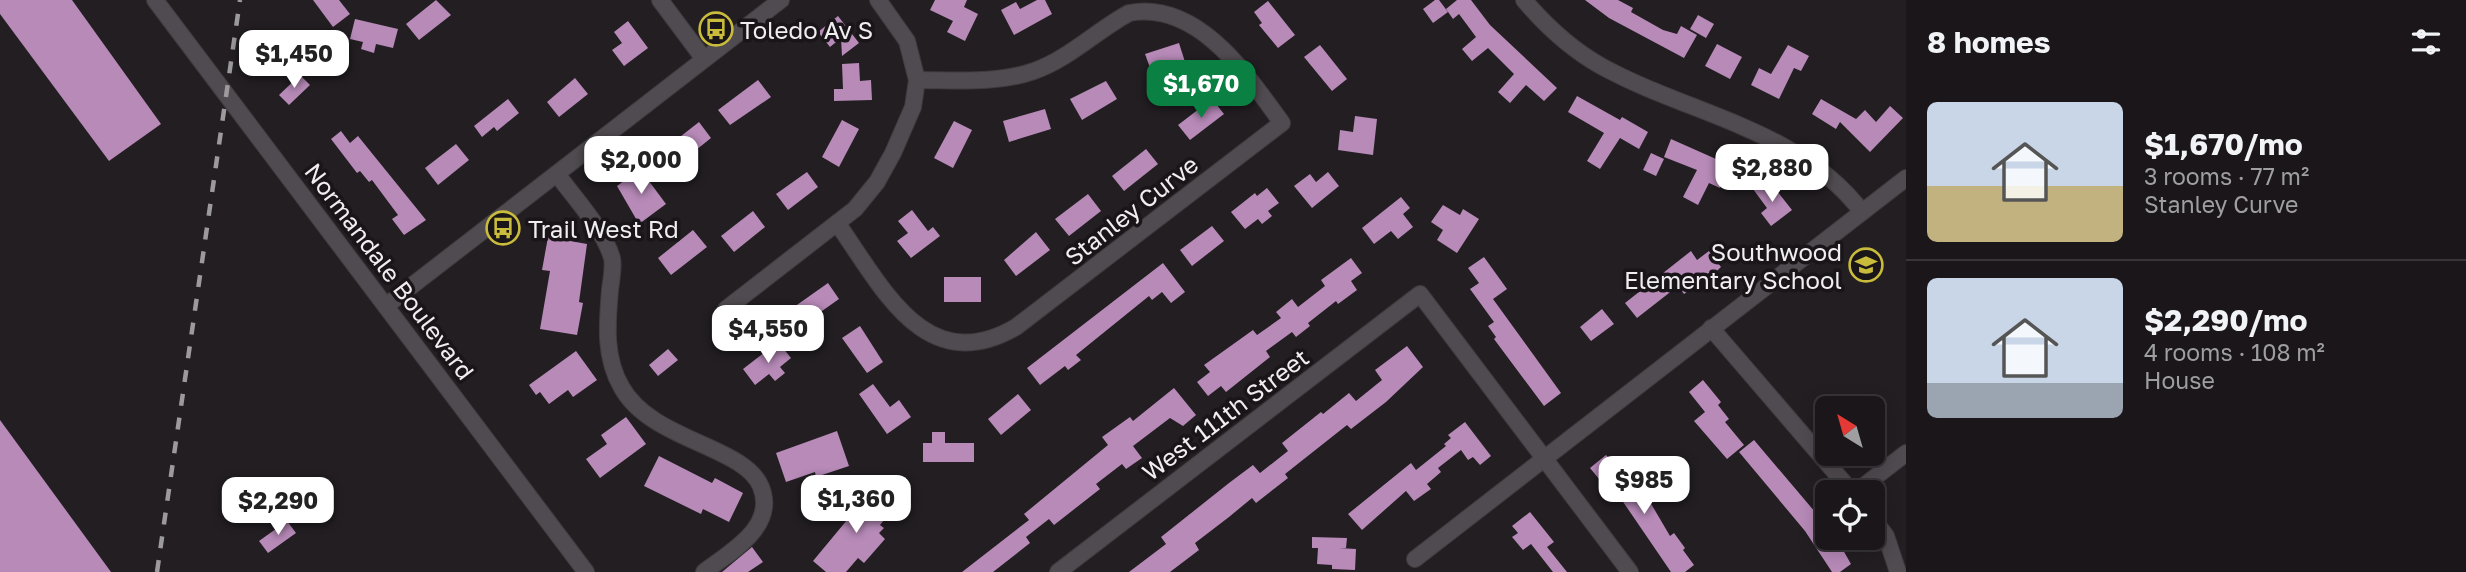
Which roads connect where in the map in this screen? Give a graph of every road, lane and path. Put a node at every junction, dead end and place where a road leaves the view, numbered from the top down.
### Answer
1 (155, 0) edge
2 (660, 0) edge
3 (781, 0) edge
4 (878, 0) edge
5 (1524, 0) edge
6 (704, 60) junction
7 (917, 80) junction
8 (556, 174) junction
9 (1906, 178) edge
10 (1862, 212) junction
11 (837, 223) junction
12 (387, 305) junction
13 (726, 309) dead end
14 (1711, 328) junction
15 (1906, 453) edge
16 (1544, 458) junction
17 (1844, 480) edge
18 (1870, 480) edge
19 (1885, 535) edge
20 (1415, 559) dead end
21 (586, 572) edge
22 (704, 572) edge
23 (1058, 572) edge
24 (1630, 572) edge
25 (1898, 572) edge

1 - 12 street, Normandale Boulevard
2 - 6 street
3 - 6 street
4 - 7 street
5 - 10 street
6 - 8 street
7 - 11 street
7 - 11 street, Stanley Curve
8 - 12 street
8 - 22 street
9 - 10 street
10 - 14 street
11 - 13 street
12 - 21 street, Normandale Boulevard
14 - 16 street
14 - 17 street
15 - 18 street
16 - 20 street
16 - 23 street, West 111th Street
16 - 24 street
19 - 25 street

